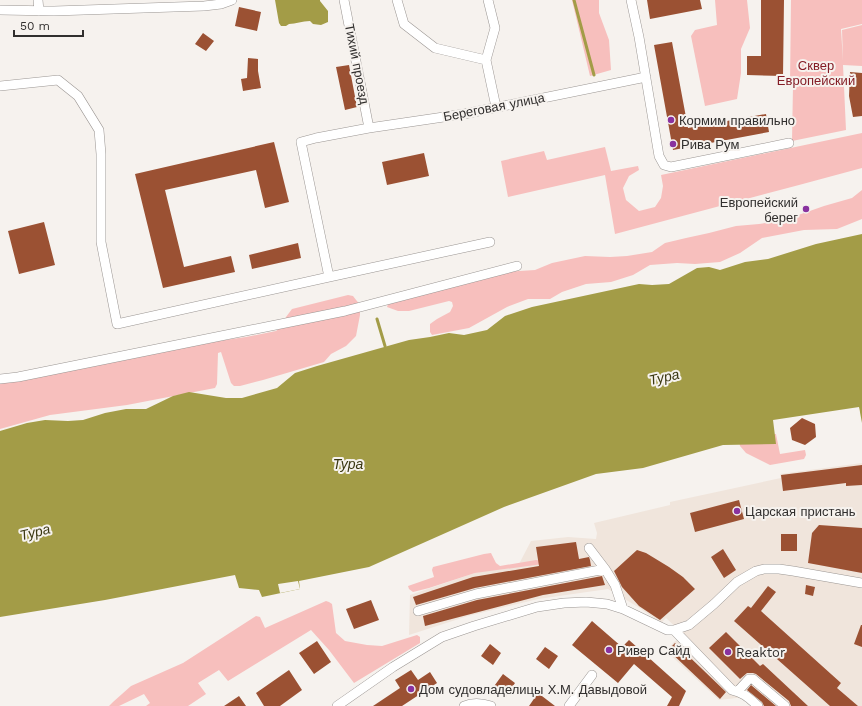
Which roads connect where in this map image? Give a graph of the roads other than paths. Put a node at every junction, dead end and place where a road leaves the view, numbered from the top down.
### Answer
1 (38, 0) edge
2 (232, 0) edge
3 (344, 0) edge
4 (398, 0) edge
5 (488, 0) edge
6 (631, 0) edge
7 (0, 10) edge
8 (38, 11) junction
9 (486, 60) junction
10 (646, 77) junction
11 (0, 86) edge
12 (496, 107) junction
13 (369, 128) junction
14 (789, 143) dead end
15 (490, 242) dead end
16 (516, 266) dead end
17 (329, 277) junction
18 (0, 379) edge
19 (589, 548) dead end
20 (605, 569) junction
21 (862, 583) edge
22 (623, 609) junction
23 (418, 611) dead end
24 (674, 630) junction
25 (592, 675) dead end
26 (738, 691) junction
27 (337, 706) edge
28 (464, 706) edge
29 (491, 706) edge
30 (569, 706) edge
31 (758, 706) edge
32 (785, 706) edge

1 - 8 street
2 - 8 street
3 - 13 street, Тихий проезд
4 - 9 street
5 - 9 street
6 - 10 street
7 - 8 street
9 - 12 street
10 - 12 street, Береговая улица
10 - 14 street
11 - 17 street
12 - 13 street, Береговая улица
13 - 17 street, Береговая улица
15 - 17 street
16 - 18 street
19 - 20 street
20 - 22 street
20 - 23 street
21 - 24 street
22 - 24 street
22 - 27 street
24 - 26 street
25 - 30 street
26 - 31 street
26 - 32 street
28 - 29 street

